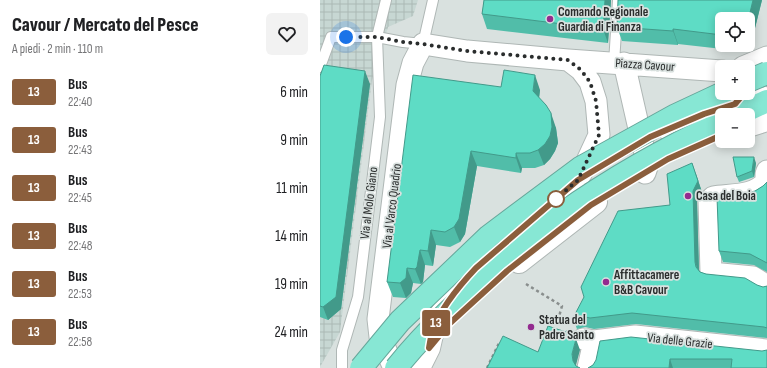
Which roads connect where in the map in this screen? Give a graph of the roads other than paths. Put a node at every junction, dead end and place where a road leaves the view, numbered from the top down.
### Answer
1 (386, 0) edge
2 (433, 0) edge
3 (618, 0) edge
4 (377, 37) junction
5 (423, 44) junction
6 (767, 57) edge
7 (568, 60) junction
8 (755, 62) edge
9 (619, 63) junction
10 (767, 66) edge
11 (320, 67) edge
12 (715, 70) edge
13 (767, 73) edge
14 (755, 78) edge
15 (755, 79) edge
16 (767, 94) edge
17 (755, 96) edge
18 (733, 100) edge
19 (735, 100) edge
20 (747, 100) edge
21 (767, 102) edge
22 (767, 120) edge
23 (755, 124) edge
24 (715, 125) edge
25 (715, 138) edge
26 (642, 142) junction
27 (767, 171) edge
28 (644, 173) junction
29 (578, 180) junction
30 (767, 286) edge
31 (429, 348) junction
32 (767, 350) edge
33 (342, 368) edge
34 (361, 368) edge
35 (395, 368) edge
36 (419, 368) edge
37 (588, 368) edge

1 - 4 lane, Via al Molo Giano
2 - 5 lane
3 - 9 lane
4 - 5 lane
4 - 11 lane
4 - 33 lane, Via al Molo Giano
5 - 7 street, Piazza Cavour
5 - 35 street, Via al Varco Quadrio
6 - 8 street
7 - 9 street, Piazza Cavour
7 - 29 street
9 - 12 street, Piazza Cavour
9 - 26 street
10 - 15 main road
13 - 14 highway, bridge
16 - 17 main road
18 - 34 highway, bridge
19 - 26 main road
20 - 21 highway
22 - 23 main road
24 - 35 highway, bridge
25 - 28 main road
26 - 28 street
26 - 29 main road
27 - 30 street
28 - 31 main road
29 - 31 main road
31 - 36 main road
32 - 37 street, Via delle Grazie

